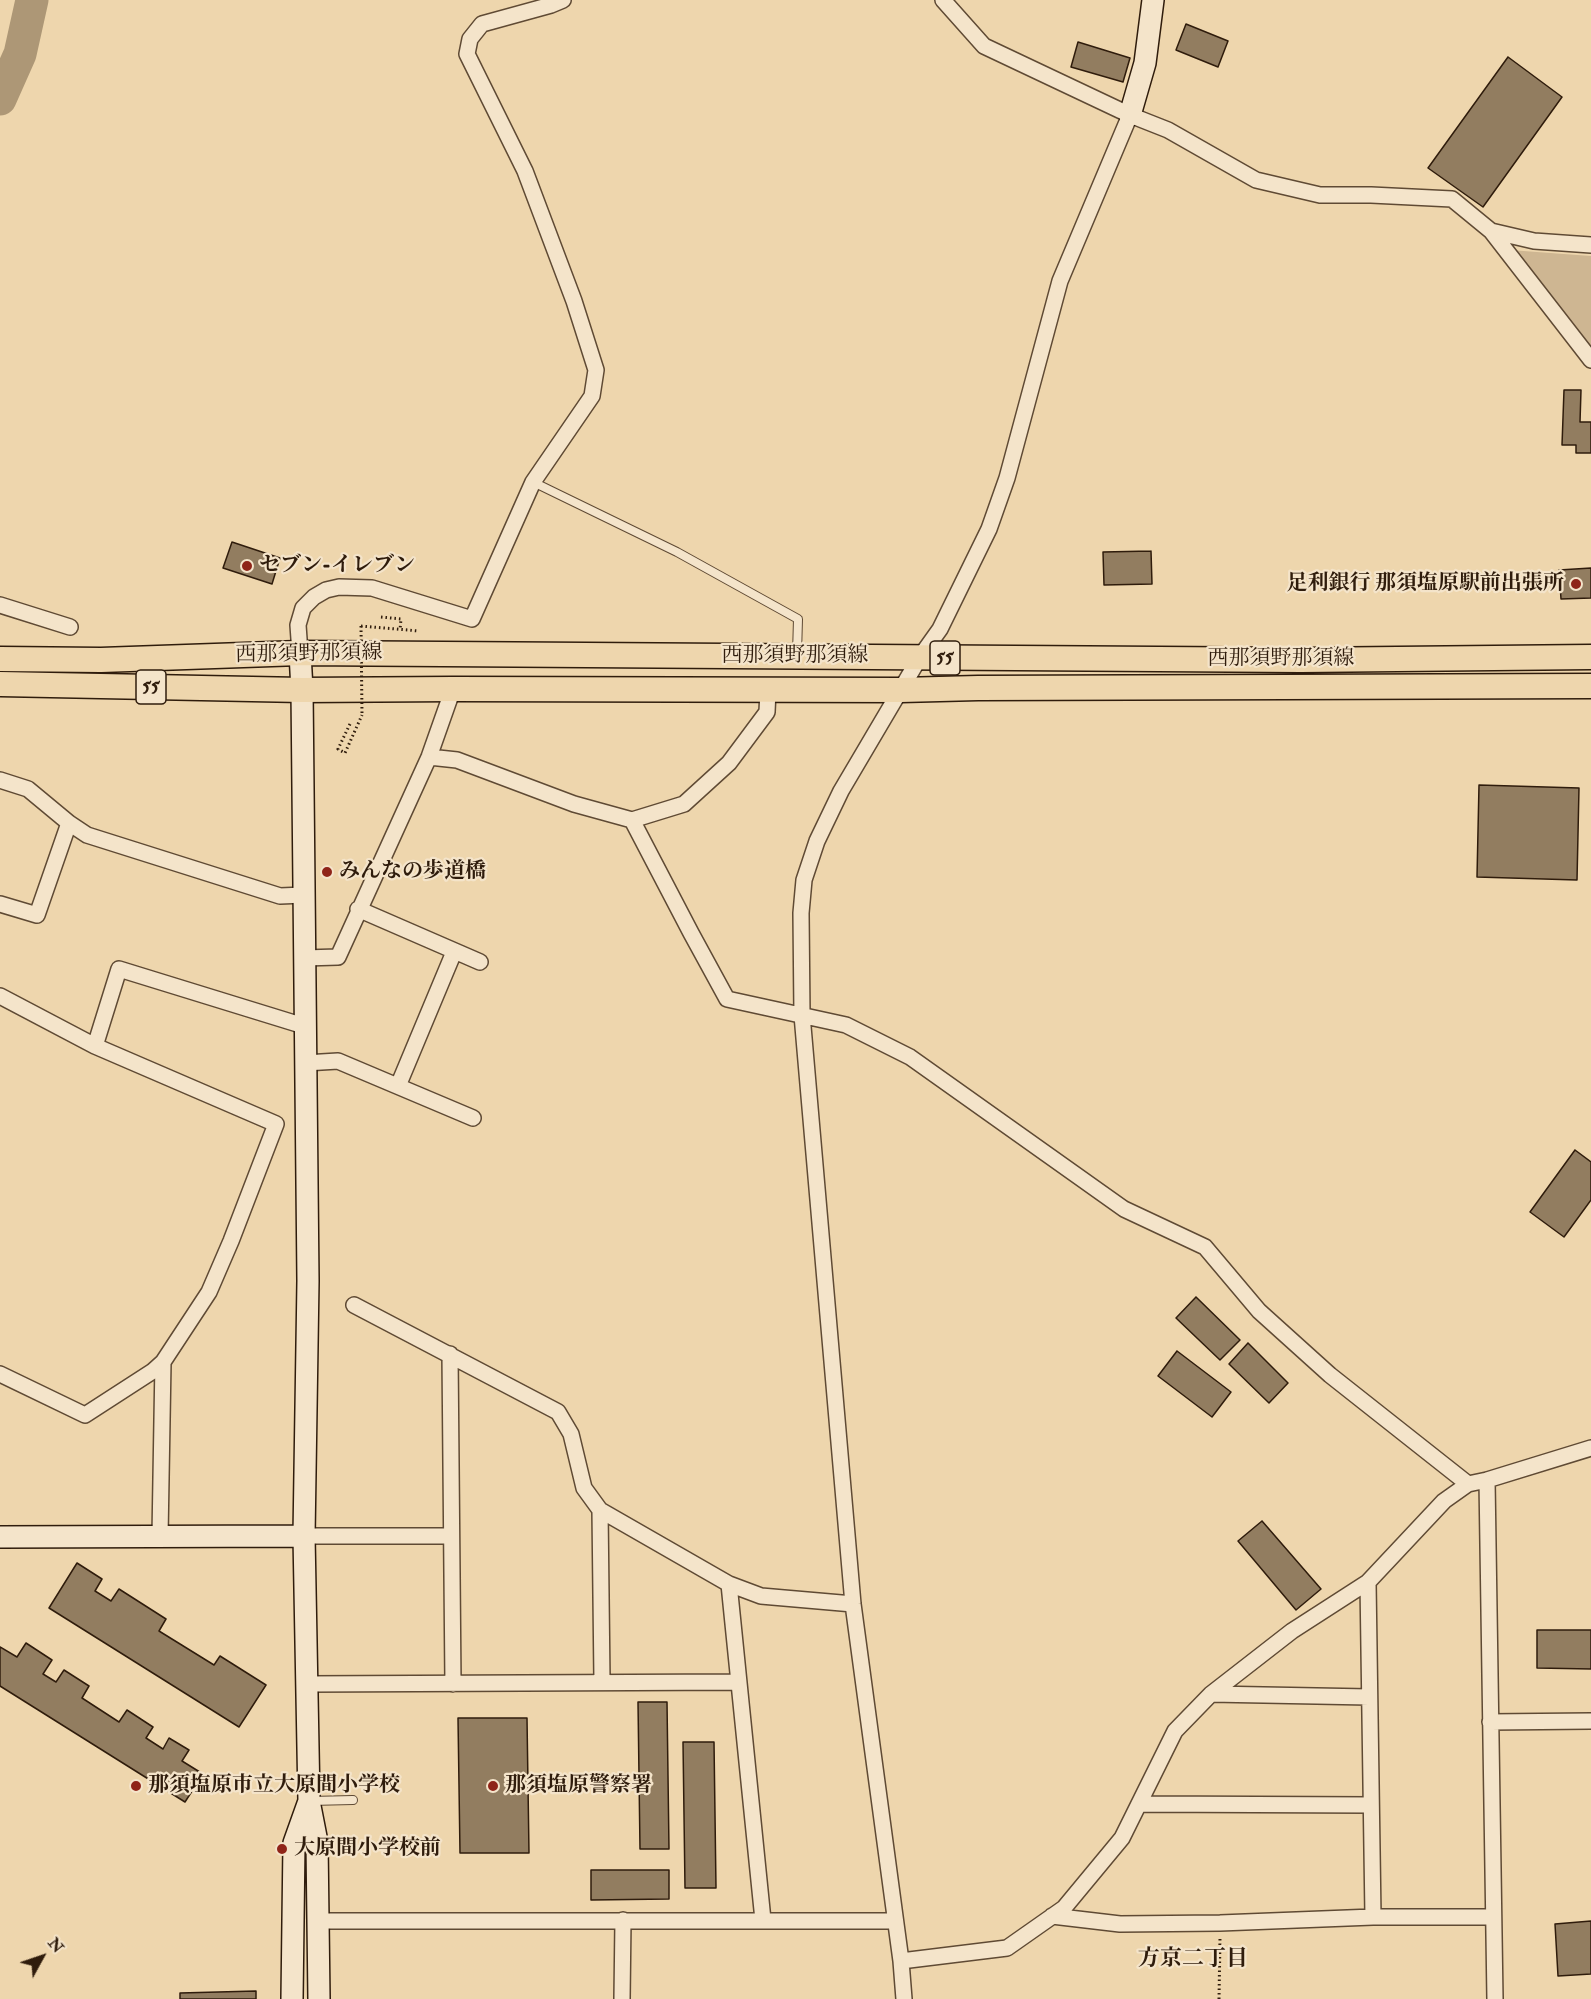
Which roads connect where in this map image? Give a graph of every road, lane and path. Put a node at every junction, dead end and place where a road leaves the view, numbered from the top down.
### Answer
1 (563, 0) edge
2 (944, 0) edge
3 (1153, 0) edge
4 (1130, 115) junction
5 (1491, 231) junction
6 (1591, 245) edge
7 (1591, 360) edge
8 (533, 482) junction
9 (0, 605) edge
10 (381, 617) dead end
11 (70, 627) dead end
12 (400, 630) junction
13 (427, 632) dead end
14 (300, 653) junction
15 (797, 655) junction
16 (920, 657) junction
17 (1591, 657) edge
18 (0, 659) edge
19 (0, 684) edge
20 (1591, 686) edge
21 (453, 688) junction
22 (302, 690) junction
23 (768, 690) junction
24 (901, 690) junction
25 (350, 724) dead end
26 (429, 757) junction
27 (0, 780) edge
28 (632, 820) junction
29 (69, 823) junction
30 (304, 895) junction
31 (0, 904) edge
32 (358, 909) junction
33 (454, 952) junction
34 (304, 958) junction
35 (480, 962) dead end
36 (0, 996) edge
37 (802, 1015) junction
38 (304, 1026) junction
39 (95, 1046) junction
40 (305, 1063) junction
41 (398, 1086) junction
42 (473, 1118) dead end
43 (354, 1305) dead end
44 (450, 1354) junction
45 (163, 1362) junction
46 (0, 1374) edge
47 (1591, 1448) edge
48 (1487, 1480) junction
49 (1468, 1484) junction
50 (600, 1510) junction
51 (160, 1536) junction
52 (304, 1536) junction
53 (451, 1536) junction
54 (0, 1537) edge
55 (1368, 1582) junction
56 (729, 1584) junction
57 (853, 1604) junction
58 (602, 1681) junction
59 (739, 1682) junction
60 (308, 1684) junction
61 (453, 1684) junction
62 (1211, 1694) junction
63 (1369, 1697) junction
64 (1591, 1721) edge
65 (1490, 1722) junction
66 (353, 1800) dead end
67 (309, 1801) junction
68 (1139, 1804) junction
69 (1371, 1805) junction
70 (1052, 1916) junction
71 (1372, 1917) junction
72 (1493, 1917) junction
73 (623, 1920) junction
74 (763, 1920) junction
75 (318, 1921) junction
76 (895, 1921) junction
77 (1220, 1923) junction
78 (901, 1961) junction
79 (292, 1999) edge
80 (319, 1999) edge
81 (622, 1999) edge
82 (904, 1999) edge
83 (1219, 1999) edge
84 (1495, 1999) edge

1 - 8 street
2 - 4 street
3 - 4 street
4 - 5 street
4 - 16 street
5 - 6 street
5 - 7 street
8 - 14 street
8 - 15 lane
9 - 11 street
10 - 12 path
12 - 13 path
12 - 25 path, bridge
14 - 15 main road, 西那須野那須線 / 55
14 - 18 main road, 西那須野那須線 / 55
14 - 22 street
15 - 16 main road, 西那須野那須線 / 55
16 - 17 main road, 西那須野那須線 / 55
16 - 24 street
19 - 22 main road, 西那須野那須線 / 55
20 - 24 main road, 西那須野那須線 / 55
21 - 22 main road, 西那須野那須線 / 55
21 - 23 main road, 西那須野那須線 / 55
21 - 26 street
22 - 30 street
23 - 24 main road, 西那須野那須線 / 55
23 - 28 street
24 - 37 street
26 - 28 street
26 - 32 street
27 - 29 street
28 - 37 street
29 - 30 street
29 - 31 street
30 - 34 street
32 - 33 street
32 - 34 street
33 - 35 street
33 - 41 street
34 - 38 street
36 - 39 street
37 - 49 street
37 - 57 street
38 - 39 street
38 - 40 street
39 - 45 street
40 - 41 street
40 - 52 street
41 - 42 street
43 - 44 street
44 - 50 street
44 - 53 street
45 - 46 street
45 - 51 street
47 - 48 street
48 - 49 street
48 - 65 street
49 - 55 street
50 - 56 street
50 - 58 street
51 - 52 street
51 - 54 street
52 - 53 street
52 - 60 street
53 - 61 street
55 - 62 street
55 - 63 street
56 - 57 street
56 - 59 street
57 - 76 street
58 - 59 street
58 - 61 street
59 - 74 street
60 - 61 street
60 - 67 street
62 - 63 street
62 - 68 street
63 - 69 street
64 - 65 street
65 - 72 street
66 - 67 lane
67 - 75 street
67 - 79 street
68 - 69 street
68 - 70 street
69 - 71 street
70 - 77 street
70 - 78 street
71 - 72 street
71 - 77 street
72 - 84 street
73 - 74 street
73 - 75 street
73 - 81 street
74 - 76 street
75 - 80 street
76 - 78 street
77 - 83 path
78 - 82 street

